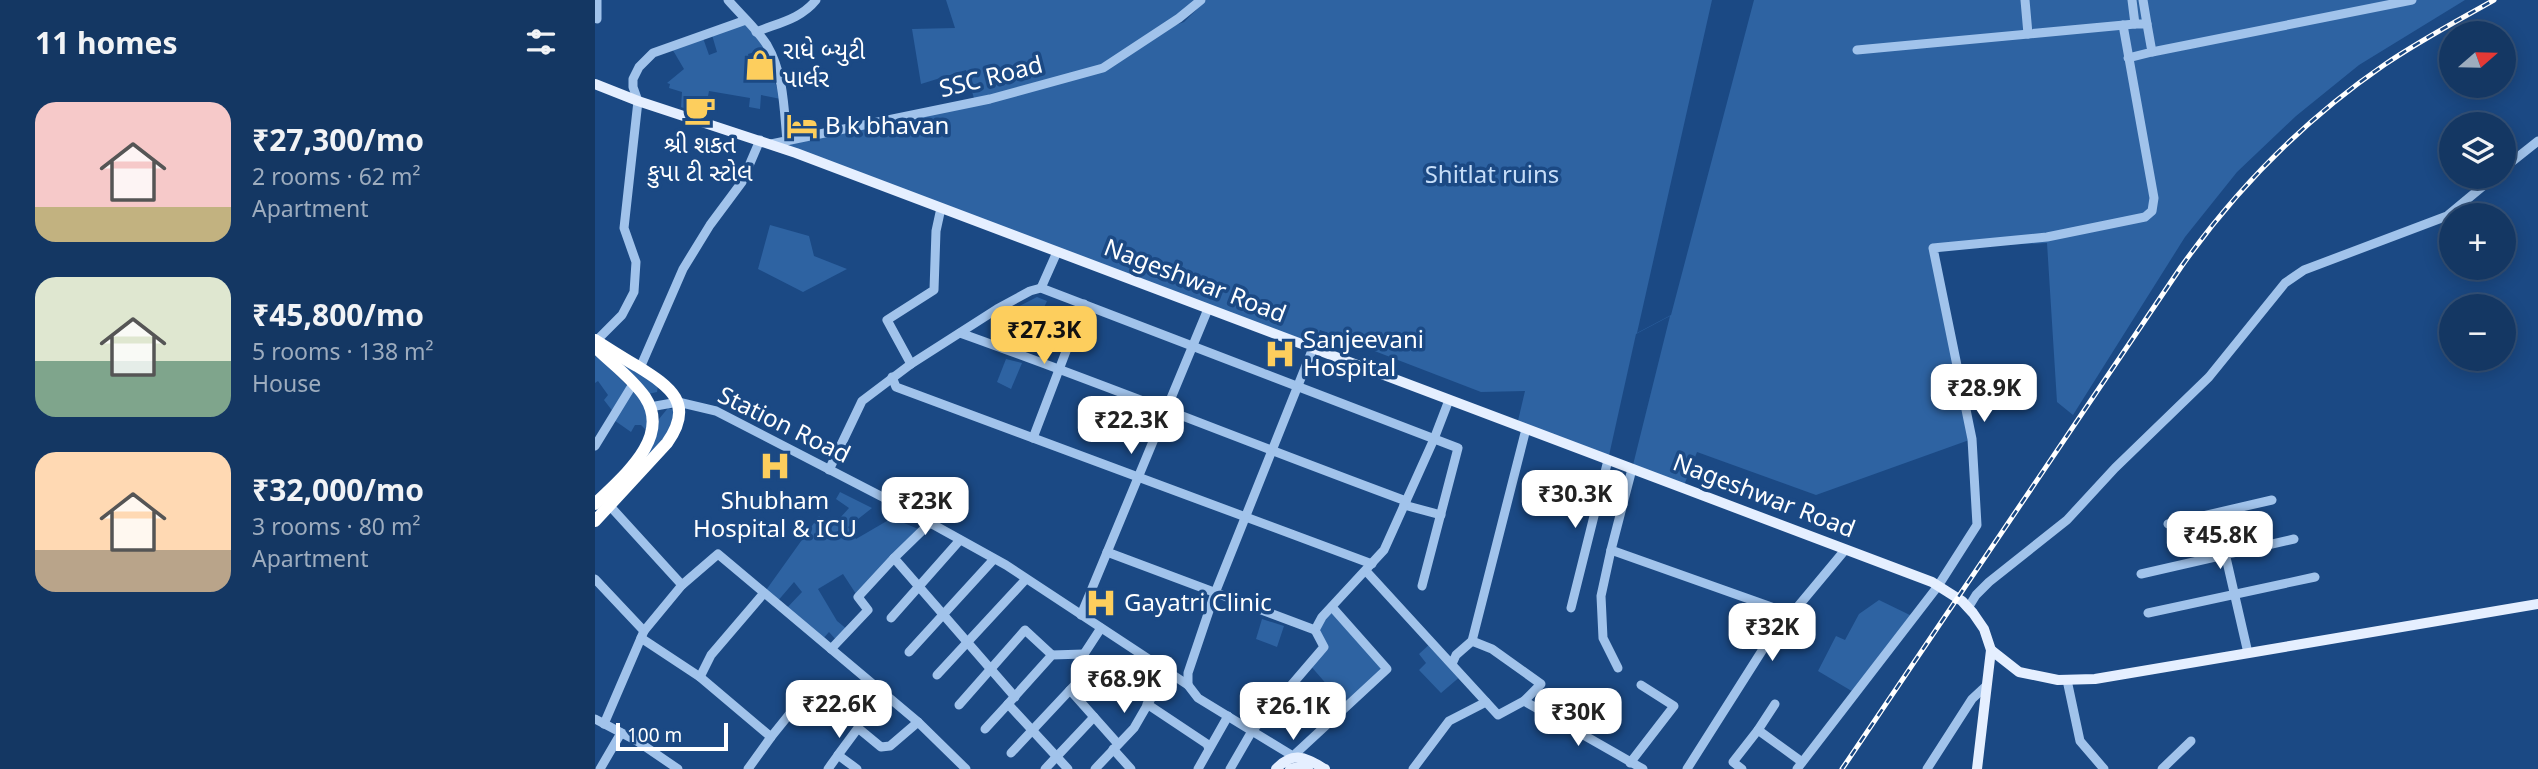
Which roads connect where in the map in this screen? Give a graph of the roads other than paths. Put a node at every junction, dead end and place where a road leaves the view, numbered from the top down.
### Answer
1 (597, 0) edge
2 (728, 0) edge
3 (817, 0) edge
4 (1201, 0) edge
5 (2025, 0) edge
6 (2132, 0) edge
7 (2143, 0) edge
8 (2412, 0) edge
9 (597, 19) dead end
10 (746, 20) junction
11 (2135, 24) junction
12 (2147, 24) junction
13 (2123, 25) junction
14 (756, 32) junction
15 (2028, 34) junction
16 (1857, 50) dead end
17 (2152, 52) junction
18 (2129, 58) junction
19 (595, 83) edge
20 (638, 102) junction
21 (787, 141) junction
22 (2538, 141) edge
23 (765, 142) junction
24 (2516, 158) edge
25 (2480, 189) edge
26 (941, 208) junction
27 (1057, 252) junction
28 (1041, 288) junction
29 (1084, 304) junction
30 (1208, 309) junction
31 (960, 333) junction
32 (595, 343) edge
33 (1192, 347) junction
34 (1313, 348) junction
35 (911, 364) junction
36 (640, 368) junction
37 (1059, 368) junction
38 (892, 377) junction
39 (633, 384) junction
40 (1297, 387) junction
41 (1449, 400) junction
42 (678, 401) junction
43 (650, 407) junction
44 (1167, 408) junction
45 (1526, 429) junction
46 (1033, 438) junction
47 (1434, 439) junction
48 (595, 446) edge
49 (1271, 451) junction
50 (1608, 460) junction
51 (1632, 469) junction
52 (829, 470) junction
53 (1138, 477) junction
54 (2272, 500) dead end
55 (1405, 503) junction
56 (595, 504) edge
57 (609, 505) junction
58 (2216, 514) junction
59 (1441, 515) junction
60 (1245, 517) junction
61 (595, 521) edge
62 (930, 523) junction
63 (2168, 524) dead end
64 (2294, 539) dead end
65 (960, 540) junction
66 (1611, 550) junction
67 (1845, 550) junction
68 (1107, 552) junction
69 (2225, 554) junction
70 (894, 558) junction
71 (994, 559) junction
72 (1369, 567) junction
73 (2141, 574) dead end
74 (2315, 576) dead end
75 (595, 579) edge
76 (1026, 579) junction
77 (682, 585) junction
78 (1422, 586) dead end
79 (1938, 586) junction
80 (919, 587) junction
81 (764, 593) junction
82 (1215, 593) junction
83 (2235, 595) junction
84 (2538, 604) edge
85 (1332, 607) junction
86 (1571, 608) dead end
87 (1968, 608) junction
88 (2148, 613) dead end
89 (943, 614) junction
90 (1791, 614) junction
91 (1081, 615) junction
92 (891, 618) dead end
93 (1101, 628) junction
94 (1315, 630) junction
95 (643, 634) junction
96 (1472, 641) junction
97 (967, 642) junction
98 (831, 649) junction
99 (1991, 650) junction
100 (909, 652) dead end
101 (2248, 653) junction
102 (1052, 654) junction
103 (1084, 654) junction
104 (1452, 663) junction
105 (1618, 668) dead end
106 (991, 669) junction
107 (1167, 671) junction
108 (937, 675) dead end
109 (701, 677) junction
110 (2067, 680) junction
111 (1188, 685) junction
112 (1640, 685) dead end
113 (1986, 686) junction
114 (1070, 690) junction
115 (1011, 700) junction
116 (800, 701) dead end
117 (1524, 701) junction
118 (1486, 702) junction
119 (1147, 704) junction
120 (1775, 704) dead end
121 (958, 705) dead end
122 (1228, 716) junction
123 (1094, 717) junction
124 (599, 722) edge
125 (918, 722) junction
126 (985, 729) dead end
127 (1033, 730) junction
128 (1758, 730) junction
129 (1252, 731) junction
130 (621, 733) junction
131 (771, 737) junction
132 (2191, 741) dead end
133 (1116, 747) junction
134 (1209, 749) junction
135 (1011, 753) dead end
136 (838, 755) junction
137 (1057, 757) junction
138 (1293, 757) junction
139 (1630, 763) junction
140 (1731, 766) edge
141 (1800, 766) edge
142 (605, 767) edge
143 (1297, 768) edge
144 (678, 769) edge
145 (748, 769) edge
146 (828, 769) edge
147 (857, 769) edge
148 (966, 769) edge
149 (1045, 769) edge
150 (1068, 769) edge
151 (1095, 769) edge
152 (1131, 769) edge
153 (1198, 769) edge
154 (1230, 769) edge
155 (1276, 769) edge
156 (1325, 769) edge
157 (1413, 769) edge
158 (1643, 769) edge
159 (1688, 769) edge
160 (1742, 769) edge
161 (1927, 769) edge
162 (1977, 769) edge
163 (2104, 769) edge
164 (2162, 769) edge

1 - 9 street
2 - 10 street
3 - 14 street
4 - 21 street, SSC Road
5 - 15 street
6 - 11 street
7 - 12 street
8 - 17 street
10 - 14 street
10 - 20 street
11 - 12 street
11 - 13 street
12 - 17 street
13 - 15 street
13 - 18 street
14 - 21 street
15 - 16 street
17 - 18 street
18 - 79 street
19 - 20 main road, Nageshwar Road
20 - 23 main road, Nageshwar Road
20 - 32 street
21 - 23 street, SSC Road
22 - 24 street
23 - 26 main road, Nageshwar Road
23 - 36 street
25 - 87 street
26 - 27 main road, Nageshwar Road
26 - 35 street
27 - 28 street
27 - 30 main road, Nageshwar Road
28 - 29 street
28 - 31 street
29 - 33 street
29 - 37 street
30 - 33 street
30 - 34 main road, Nageshwar Road
31 - 35 street
31 - 37 street
32 - 36 highway
32 - 39 highway
33 - 40 street
33 - 44 street
34 - 40 street
34 - 41 main road, Nageshwar Road
35 - 38 street
36 - 42 highway
37 - 44 street
37 - 46 street
38 - 46 street
38 - 52 street
39 - 43 highway
39 - 48 street
40 - 47 street
40 - 49 street
41 - 45 main road, Nageshwar Road
41 - 47 street
42 - 43 street, Station Road
42 - 52 street, Station Road
42 - 57 highway
43 - 56 highway
44 - 49 street
44 - 53 street
45 - 50 main road, Nageshwar Road
45 - 96 street
46 - 53 street
47 - 55 street
47 - 59 street
49 - 55 street
49 - 60 street
50 - 51 main road, Nageshwar Road
50 - 86 street
51 - 66 street
51 - 67 main road, Nageshwar Road
52 - 62 street, Station Road
53 - 60 street
53 - 68 street
54 - 58 street
55 - 59 street
55 - 72 street
57 - 61 highway
57 - 77 street
58 - 63 street
58 - 69 street
59 - 78 street
60 - 72 street
60 - 82 street
62 - 65 street, Station Road
62 - 70 street
64 - 69 street
65 - 71 street, Station Road
65 - 80 street
66 - 90 street
66 - 105 street
67 - 79 main road, Nageshwar Road
67 - 90 street
68 - 82 street
68 - 91 street
69 - 73 street
69 - 83 street
70 - 80 street
70 - 98 street
71 - 76 street, Station Road
71 - 89 street
72 - 85 street
72 - 104 street
74 - 83 street
75 - 95 street
76 - 91 street, Station Road
76 - 97 street
77 - 81 street
77 - 95 street
79 - 87 main road, Nageshwar Road
79 - 141 street
80 - 89 street
80 - 92 street
81 - 98 street
81 - 109 street
82 - 94 street
82 - 111 street
83 - 88 street
83 - 101 street
84 - 101 main road
85 - 94 street
85 - 138 street
87 - 99 main road, Nageshwar Road
89 - 97 street
89 - 100 street
90 - 159 street
91 - 93 street, Station Road
93 - 103 street
93 - 107 street, Station Road
94 - 129 street
95 - 109 street
95 - 124 street
96 - 104 street
96 - 117 street
97 - 106 street
97 - 108 street
98 - 125 street
99 - 110 main road
99 - 113 main road
101 - 110 main road
102 - 103 street
102 - 106 street
102 - 115 street
103 - 114 street
104 - 118 street
106 - 115 street
106 - 121 street
107 - 111 street, Station Road
107 - 119 street
109 - 131 street
110 - 163 street
111 - 122 street, Station Road
112 - 139 street
113 - 161 street
113 - 162 main road
114 - 123 street
114 - 127 street
115 - 126 street
115 - 127 street
116 - 131 street
117 - 118 street
117 - 139 street
118 - 157 street
119 - 133 street
119 - 134 street
120 - 128 street
122 - 129 street
122 - 134 street
123 - 133 street
123 - 137 street
124 - 130 street
125 - 136 street
125 - 148 street
127 - 135 street
127 - 137 street
128 - 140 street
128 - 141 street
129 - 138 street
129 - 154 street
130 - 142 street
130 - 144 street
131 - 145 street
132 - 164 street
133 - 151 street
133 - 152 street
134 - 153 street
136 - 146 street
136 - 147 street
137 - 149 street
137 - 150 street
138 - 143 street
138 - 155 main road
138 - 156 main road
139 - 158 street
140 - 160 street

